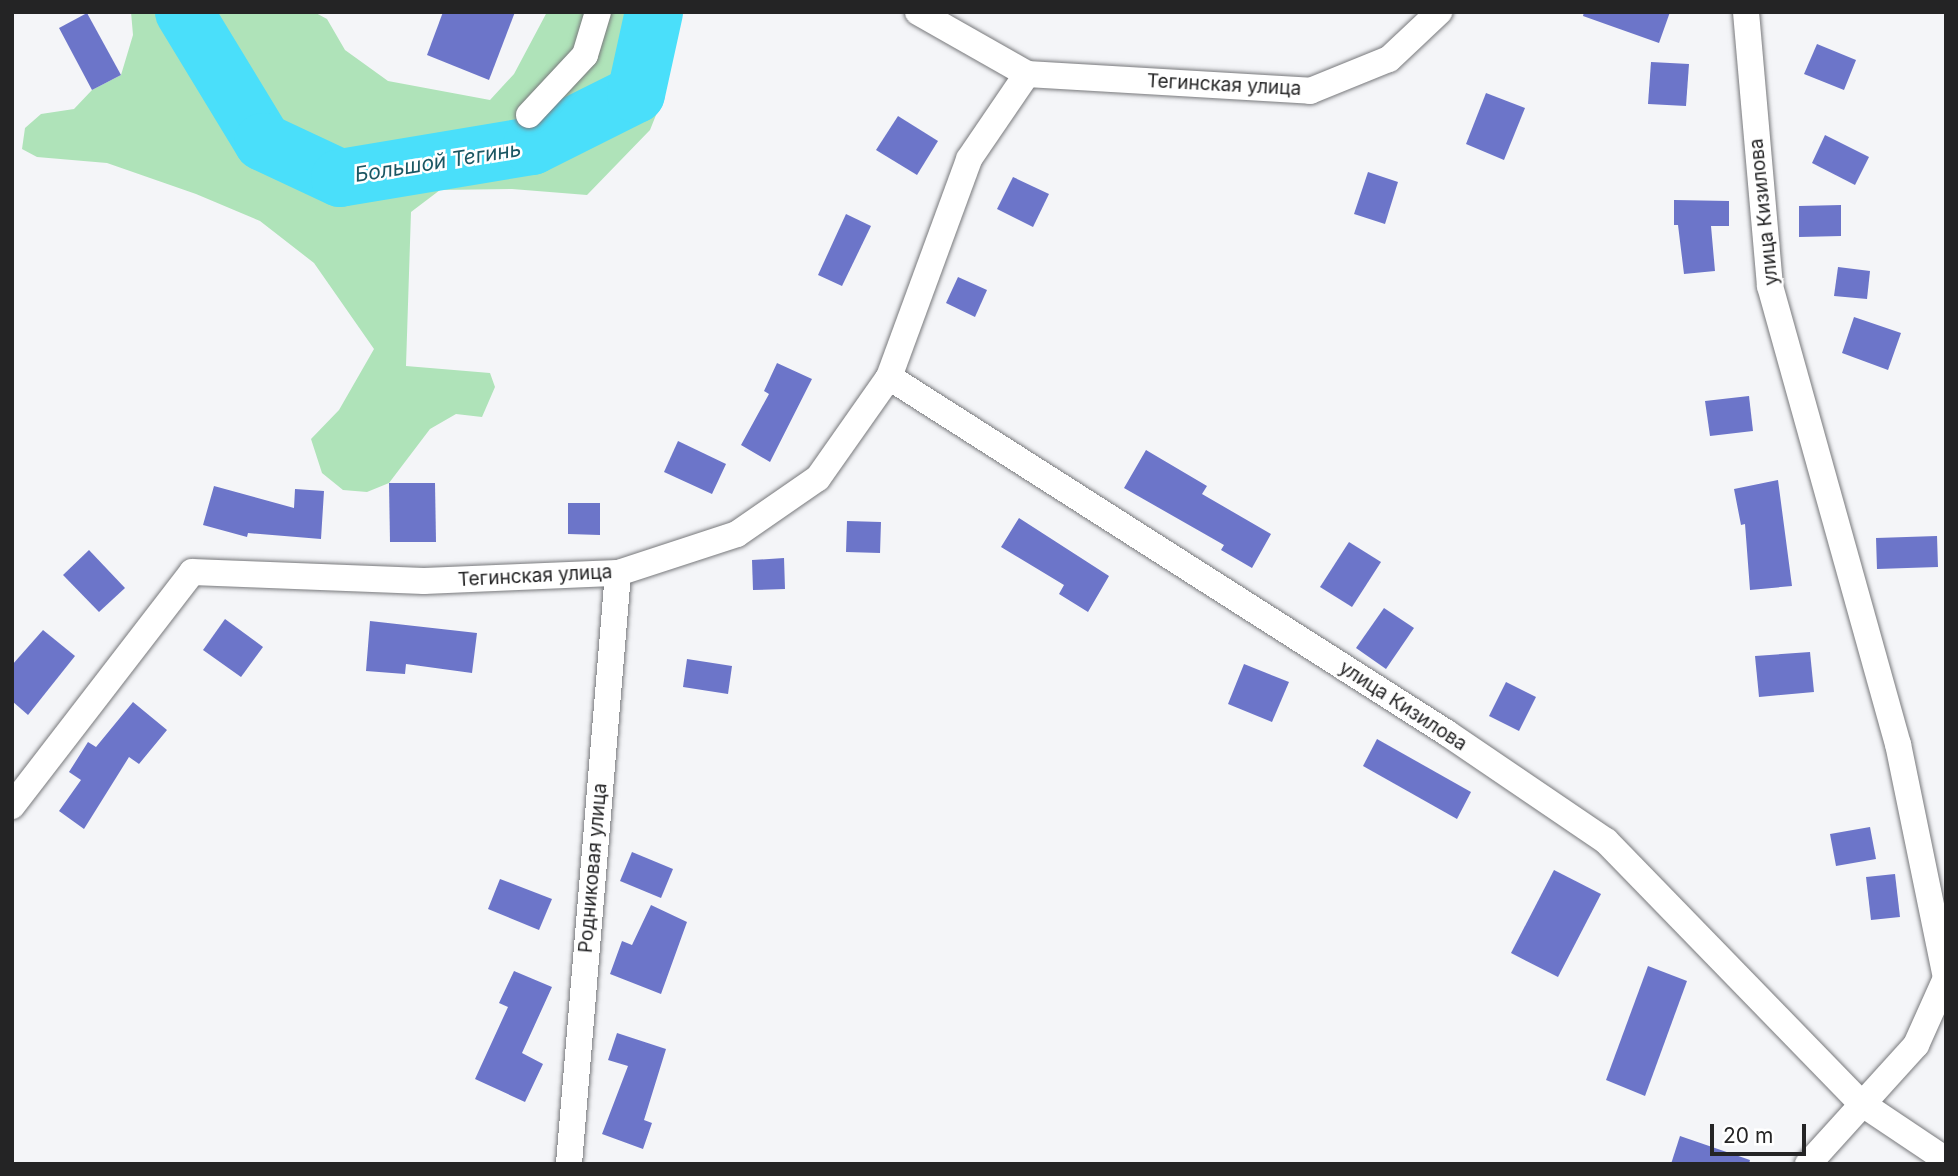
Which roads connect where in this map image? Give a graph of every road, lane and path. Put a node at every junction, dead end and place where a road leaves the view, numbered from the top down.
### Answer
1 (598, 12) edge
2 (918, 12) edge
3 (1439, 12) edge
4 (1746, 12) edge
5 (1027, 74) junction
6 (528, 115) dead end
7 (889, 377) junction
8 (618, 573) junction
9 (12, 806) edge
10 (1861, 1103) junction
11 (1946, 1160) edge
12 (569, 1164) edge
13 (1808, 1164) edge

1 - 6 street
2 - 5 street, Тегинская улица
3 - 5 street, Тегинская улица
4 - 10 street, улица Кизилова
5 - 7 street, Тегинская улица
7 - 8 street, Тегинская улица
7 - 10 street, улица Кизилова
8 - 9 street, Тегинская улица
8 - 12 street, Родниковая улица
10 - 11 street, улица Кизилова
10 - 13 street, улица Кизилова

